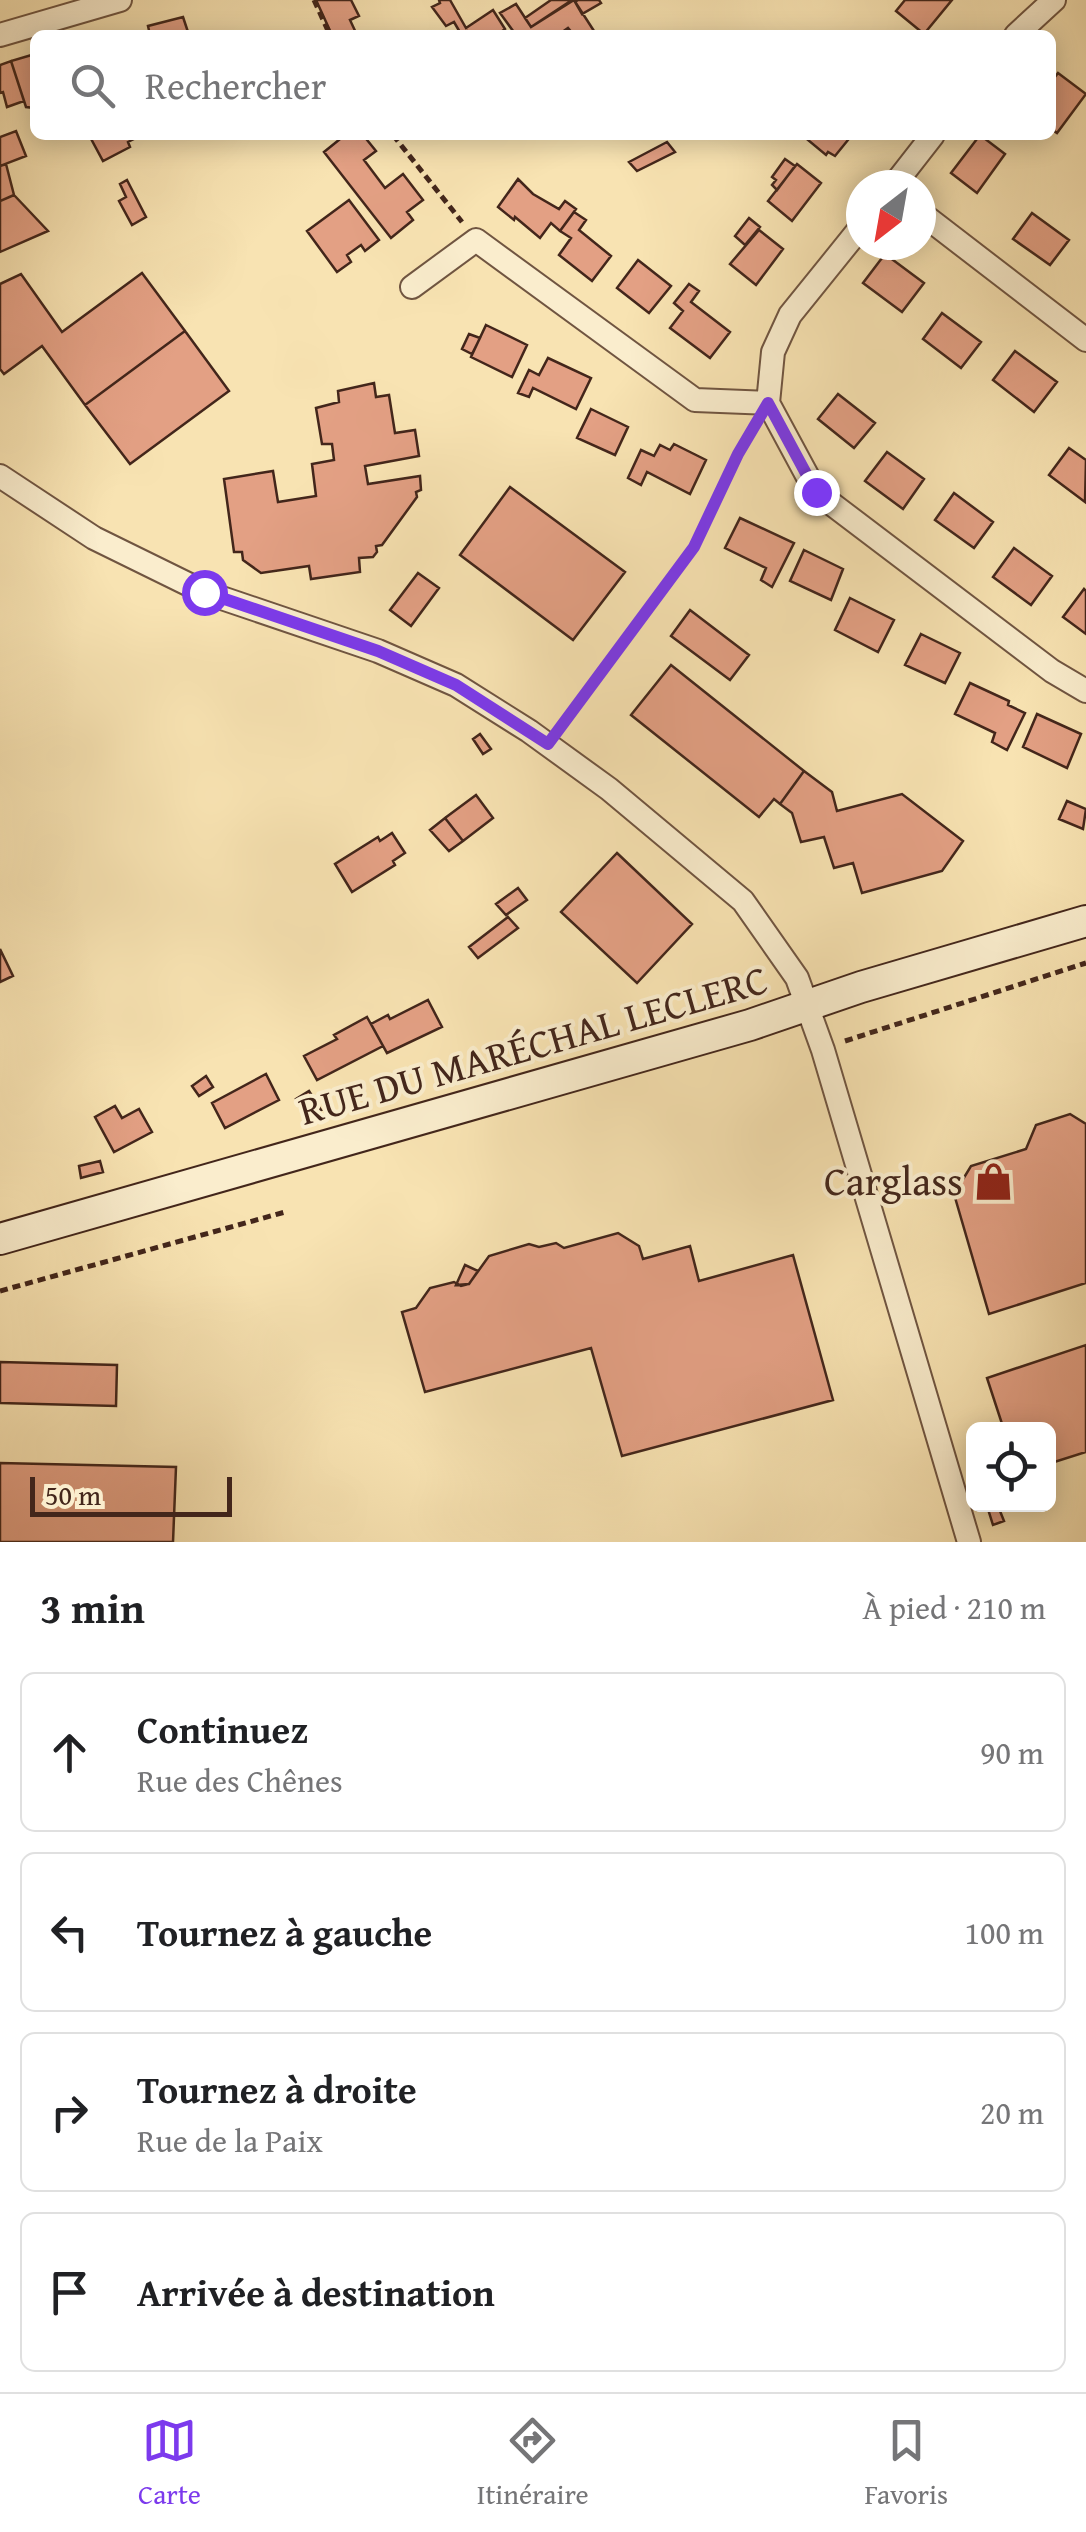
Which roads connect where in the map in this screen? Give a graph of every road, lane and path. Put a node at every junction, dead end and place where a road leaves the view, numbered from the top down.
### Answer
1 (120, 0) edge
2 (314, 0) edge
3 (1054, 0) edge
4 (328, 30) edge
5 (1021, 30) edge
6 (0, 35) edge
7 (397, 140) edge
8 (929, 140) edge
9 (906, 170) edge
10 (936, 225) edge
11 (476, 240) junction
12 (846, 246) edge
13 (412, 287) dead end
14 (1086, 340) edge
15 (768, 403) junction
16 (0, 476) edge
17 (1086, 691) edge
18 (548, 744) junction
19 (1086, 920) edge
20 (1086, 963) edge
21 (808, 1006) junction
22 (823, 1050) junction
23 (285, 1212) dead end
24 (0, 1239) edge
25 (0, 1291) edge
26 (968, 1542) edge

1 - 6 street
2 - 4 path
3 - 5 street
7 - 11 path
8 - 9 street
10 - 14 street
11 - 13 street
11 - 15 street
12 - 15 street
15 - 17 street
15 - 18 path
16 - 18 street
18 - 21 street
19 - 21 main road, RUE DU MARÉCHAL LECLERC
20 - 22 path
21 - 22 street
21 - 24 main road, RUE DU MARÉCHAL LECLERC
22 - 26 street
23 - 25 path

